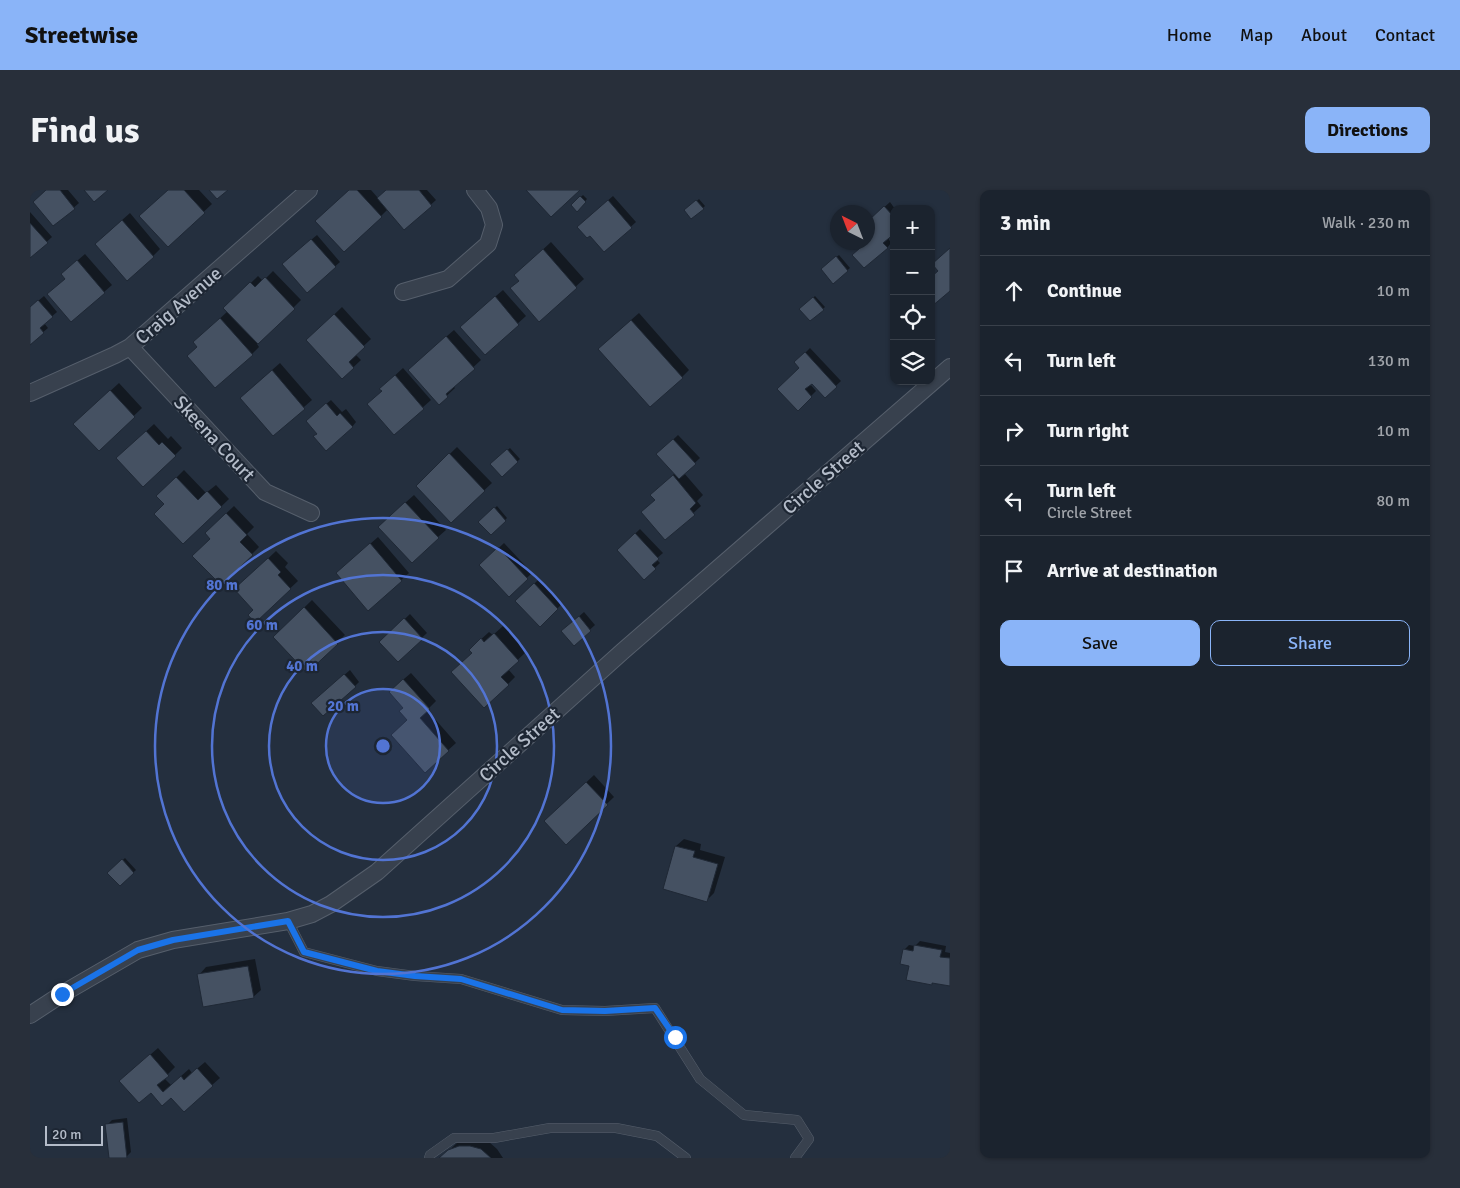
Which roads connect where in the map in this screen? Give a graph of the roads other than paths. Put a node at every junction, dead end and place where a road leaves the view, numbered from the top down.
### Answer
1 (309, 190) edge
2 (475, 190) edge
3 (403, 292) dead end
4 (130, 347) junction
5 (950, 366) edge
6 (30, 393) edge
7 (311, 513) dead end
8 (288, 921) junction
9 (30, 1015) edge
10 (429, 1158) edge
11 (686, 1158) edge
12 (795, 1158) edge

1 - 4 street, Craig Avenue
2 - 3 street
4 - 6 street, Craig Avenue
4 - 7 street, Skeena Court
5 - 8 street, Circle Street
8 - 9 street, Circle Street
8 - 12 lane
10 - 11 lane

